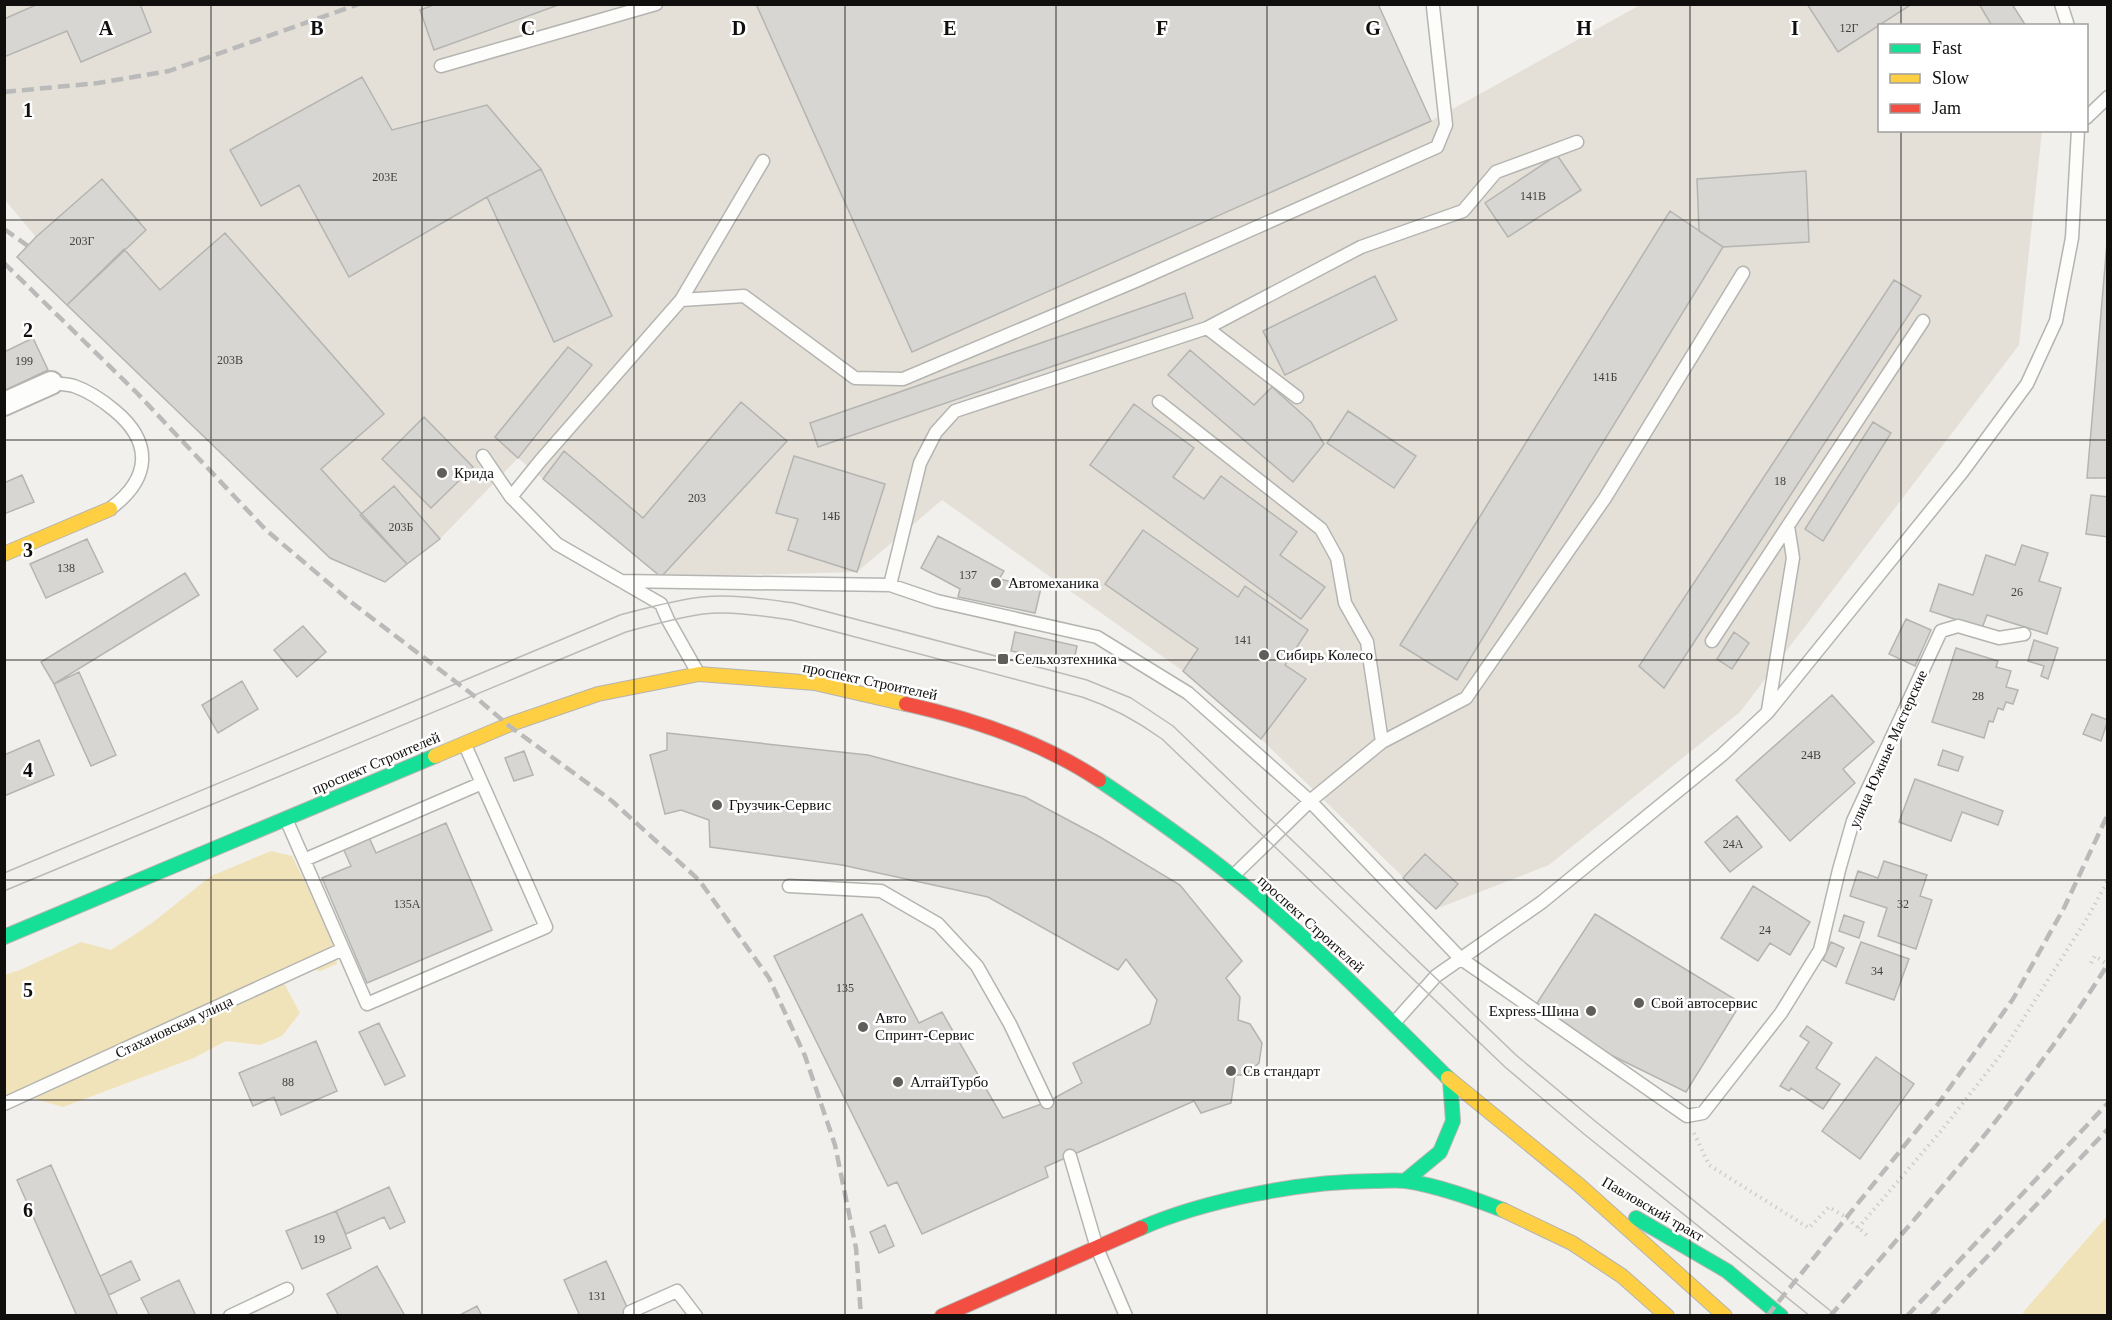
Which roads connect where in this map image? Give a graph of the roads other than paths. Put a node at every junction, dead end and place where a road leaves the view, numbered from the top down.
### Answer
1 (656, 4) edge
2 (2061, 4) edge
3 (1433, 7) dead end
4 (2067, 24) edge
5 (441, 66) dead end
6 (2108, 97) edge
7 (2088, 116) edge
8 (2078, 132) edge
9 (1577, 142) dead end
10 (763, 161) dead end
11 (1743, 273) dead end
12 (681, 300) junction
13 (1923, 321) dead end
14 (1207, 328) junction
15 (51, 383) joint
16 (1297, 397) dead end
17 (1159, 402) dead end
18 (4, 404) edge
19 (483, 456) dead end
20 (511, 497) junction
21 (110, 509) joint
22 (1788, 526) junction
23 (4, 554) edge
24 (621, 581) junction
25 (890, 585) junction
26 (2025, 634) dead end
27 (1712, 641) dead end
28 (699, 674) junction
29 (1768, 712) junction
30 (1382, 742) junction
31 (465, 744) junction
32 (482, 783) junction
33 (1310, 801) junction
34 (286, 819) junction
35 (304, 860) junction
36 (1233, 877) junction
37 (789, 886) dead end
38 (4, 937) edge
39 (343, 949) junction
40 (1460, 958) junction
41 (1393, 1024) junction
42 (1450, 1080) junction
43 (1047, 1102) dead end
44 (4, 1104) edge
45 (1070, 1156) dead end
46 (1405, 1181) junction
47 (1579, 1185) junction
48 (1097, 1248) junction
49 (287, 1289) dead end
50 (630, 1312) dead end
51 (230, 1316) edge
52 (696, 1316) edge
53 (942, 1316) edge
54 (1126, 1316) edge
55 (1667, 1316) edge
56 (1725, 1316) edge
57 (1781, 1316) edge

1 - 5 lane
2 - 4 lane
3 - 12 lane
6 - 7 lane
8 - 29 lane
9 - 14 lane
10 - 12 lane
11 - 30 lane
12 - 20 lane
13 - 22 lane
14 - 16 lane
14 - 25 lane
15 - 18 street
15 - 21 lane
17 - 30 lane
19 - 20 lane
20 - 24 lane
21 - 23 main road
22 - 27 lane
22 - 29 lane
24 - 25 lane
24 - 28 lane
25 - 33 lane
26 - 40 lane, улица Южные Мастерские
28 - 31 main road, проспект Строителей
28 - 36 main road, проспект Строителей
29 - 40 lane
30 - 33 lane
31 - 32 lane
31 - 34 main road, проспект Строителей
32 - 35 lane
32 - 39 lane
33 - 36 lane
33 - 40 lane
34 - 35 lane
34 - 38 main road, проспект Строителей
35 - 39 lane
36 - 41 main road, проспект Строителей
37 - 43 lane
39 - 44 lane, Стахановская улица
40 - 41 lane
41 - 42 main road, проспект Строителей
42 - 46 main road
42 - 47 main road, проспект Строителей
45 - 48 lane
46 - 48 main road
46 - 55 main road
47 - 56 main road, Павловский тракт
47 - 57 main road, Павловский тракт
48 - 53 main road
48 - 54 lane
49 - 51 lane
50 - 52 lane

